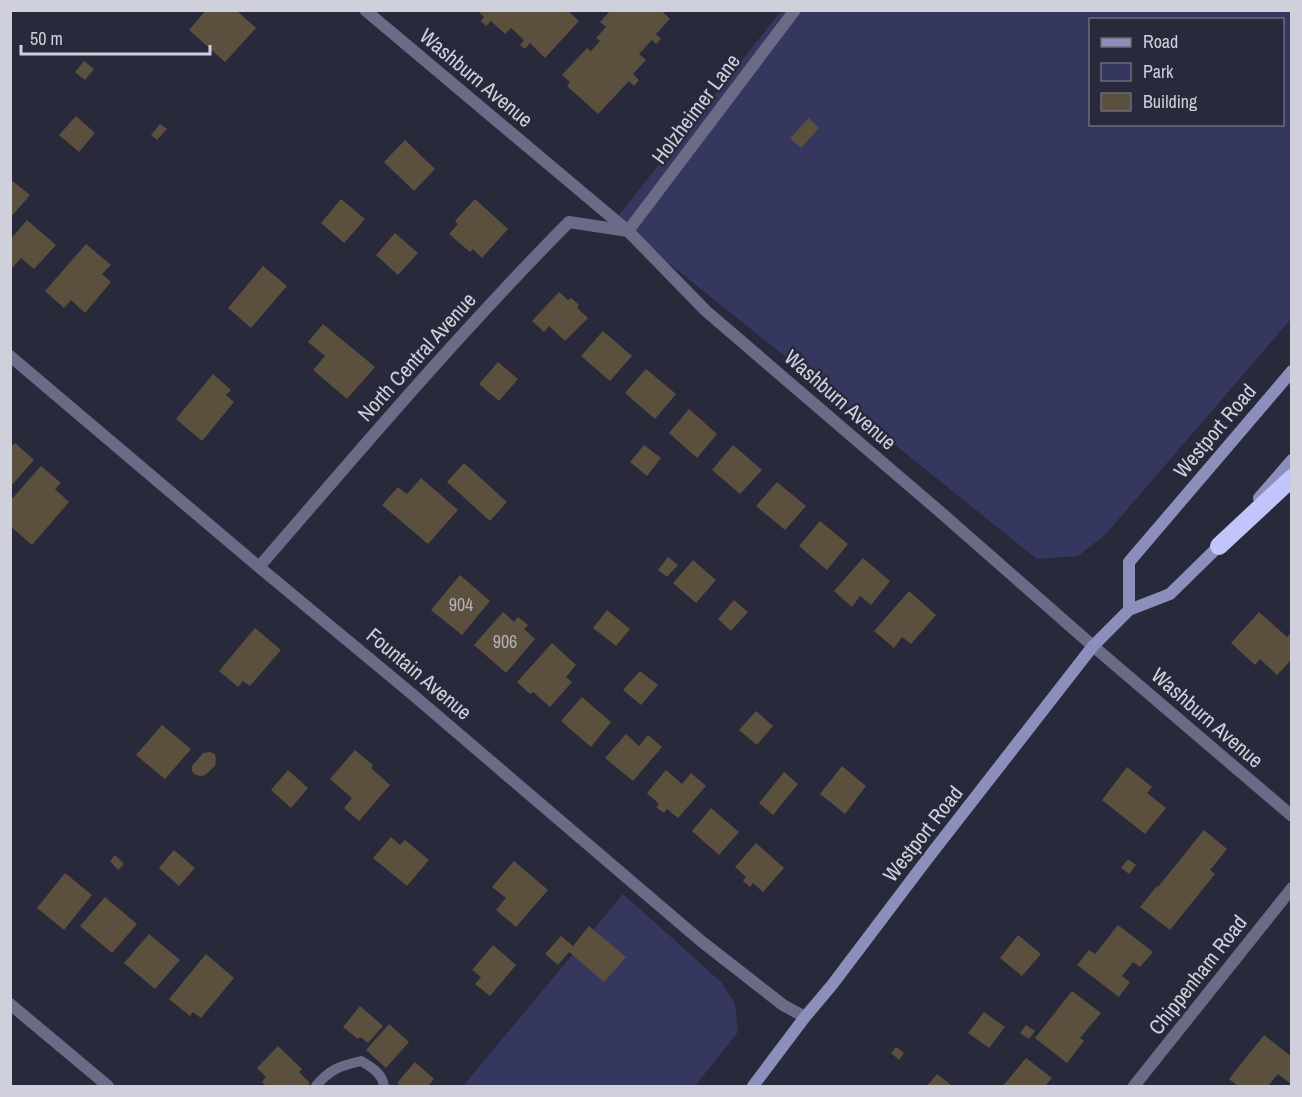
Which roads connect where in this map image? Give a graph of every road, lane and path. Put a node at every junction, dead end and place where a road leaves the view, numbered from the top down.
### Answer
1 (365, 10) edge
2 (795, 10) edge
3 (628, 231) junction
4 (10, 356) edge
5 (1292, 371) edge
6 (1292, 460) edge
7 (1292, 478) edge
8 (1219, 546) junction
9 (260, 567) junction
10 (1129, 610) junction
11 (1093, 646) junction
12 (1292, 816) edge
13 (1292, 888) edge
14 (10, 1004) edge
15 (805, 1017) junction
16 (108, 1086) edge
17 (316, 1086) edge
18 (384, 1086) edge
19 (753, 1086) edge
20 (1134, 1086) edge

1 - 3 street, Washburn Avenue
2 - 3 street, Holzheimer Lane
3 - 9 street, North Central Avenue
3 - 11 street, Washburn Avenue
4 - 9 street, Fountain Avenue
5 - 10 main road, Westport Road
6 - 8 main road, Westport Road
7 - 8 highway
8 - 10 main road, Westport Road
9 - 15 street, Fountain Avenue
10 - 11 main road, Westport Road
11 - 12 street, Washburn Avenue
11 - 15 main road, Westport Road
13 - 20 street, Chippenham Road
14 - 16 street
15 - 19 main road, Westport Road
17 - 18 lane

